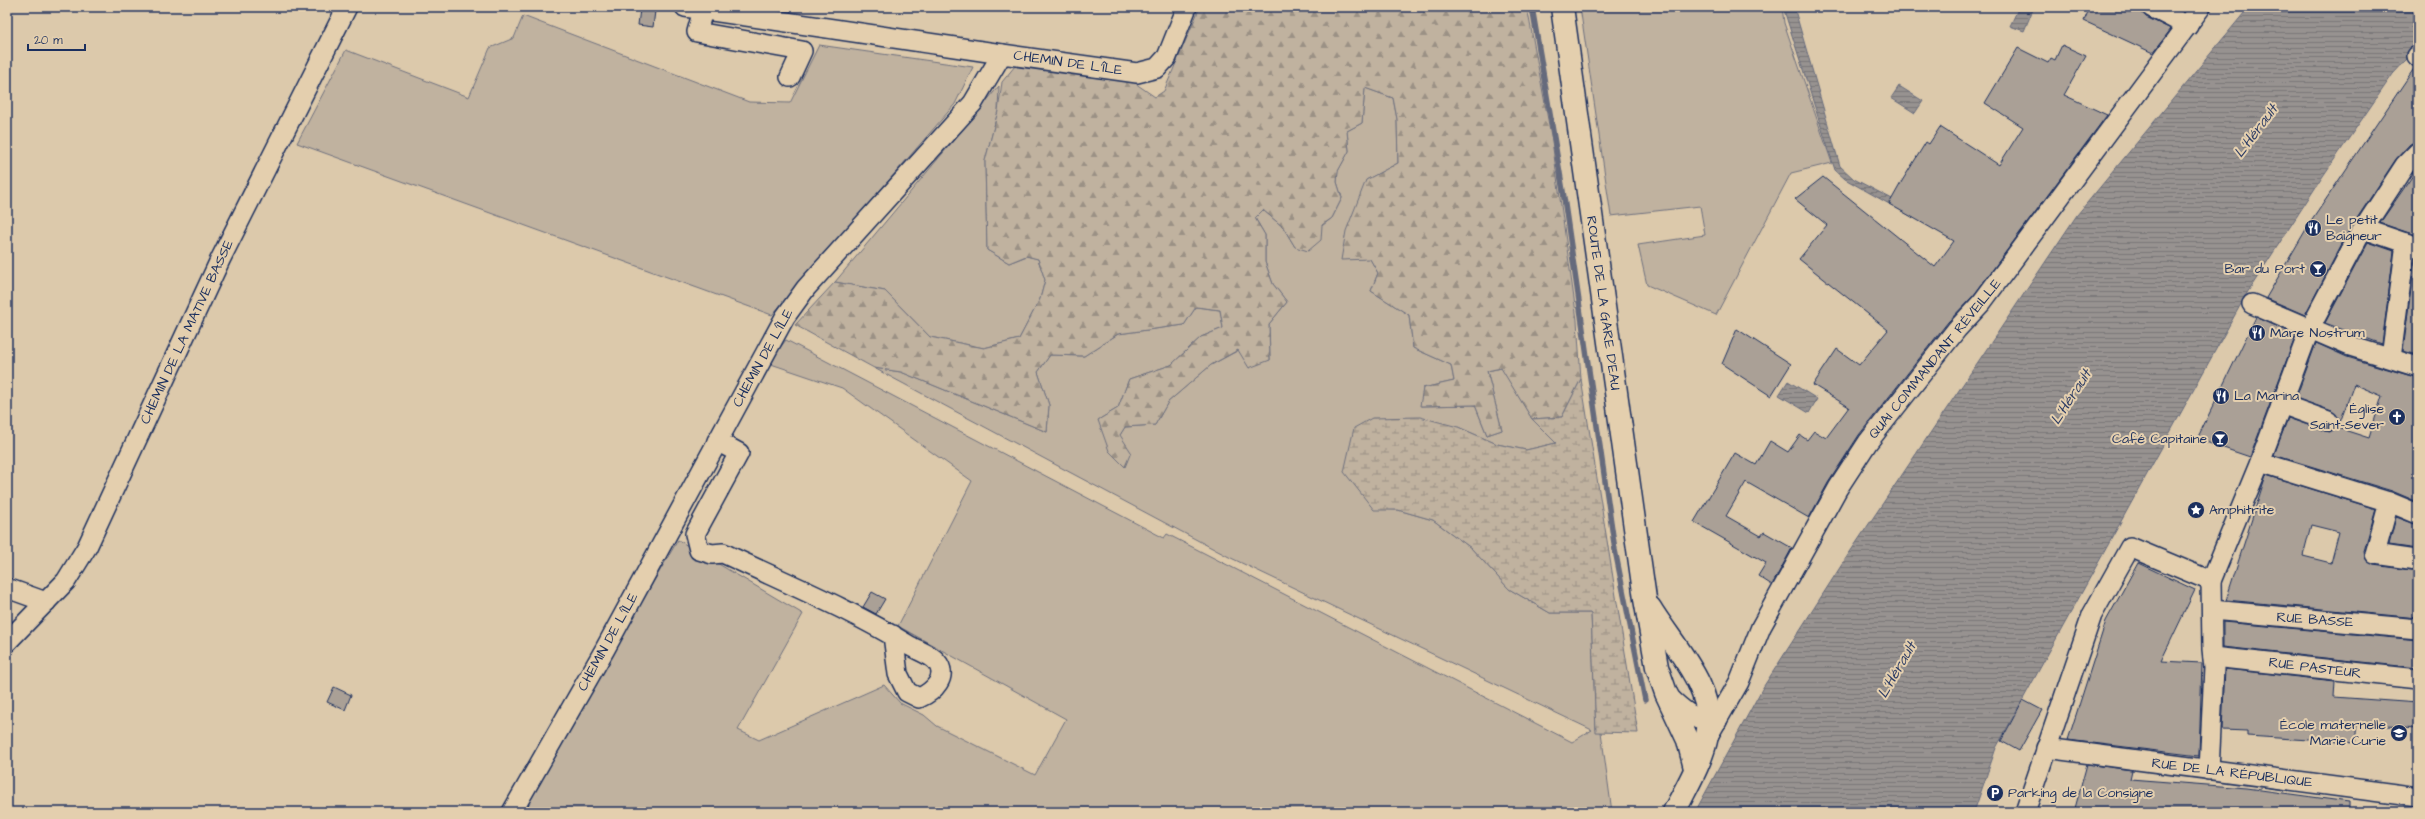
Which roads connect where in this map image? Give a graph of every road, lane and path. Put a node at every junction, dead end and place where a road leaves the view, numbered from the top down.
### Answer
1 (347, 7) edge
2 (1187, 7) edge
3 (1562, 7) edge
4 (2151, 7) edge
5 (2201, 7) edge
6 (694, 8) edge
7 (2188, 26) junction
8 (1002, 54) junction
9 (790, 77) dead end
10 (2418, 152) edge
11 (2364, 229) junction
12 (2412, 245) edge
13 (2252, 304) dead end
14 (2310, 328) junction
15 (2391, 358) junction
16 (2418, 367) edge
17 (2281, 404) junction
18 (2328, 421) dead end
19 (717, 441) junction
20 (2260, 462) junction
21 (2389, 502) junction
22 (2418, 514) edge
23 (2416, 560) dead end
24 (2211, 581) junction
25 (7, 588) edge
26 (1645, 599) junction
27 (46, 602) junction
28 (2212, 610) junction
29 (2418, 629) edge
30 (893, 635) dead end
31 (7, 642) edge
32 (2213, 657) junction
33 (2418, 679) edge
34 (1666, 693) junction
35 (1711, 726) junction
36 (2046, 748) junction
37 (1695, 768) junction
38 (2209, 770) junction
39 (2418, 797) edge
40 (512, 812) edge
41 (1674, 812) edge
42 (2025, 812) edge

1 - 27 street, CHEMIN DE LA MATIVE BASSE
2 - 8 street, CHEMIN DE L'ÎLE
3 - 26 main road, ROUTE DE LA GARE D'EAU
4 - 7 street
5 - 7 street, QUAI COMMANDANT RÉVEILLE
6 - 8 street
6 - 9 street
7 - 35 street, QUAI COMMANDANT RÉVEILLE
8 - 19 street, CHEMIN DE L'ÎLE
10 - 11 street
11 - 12 street
11 - 14 street
12 - 15 street
13 - 14 street
14 - 15 street
14 - 17 street
15 - 16 street
17 - 18 street
17 - 20 street
19 - 30 street
19 - 40 street, CHEMIN DE L'ÎLE
20 - 21 street
20 - 24 street
21 - 22 street
21 - 23 street
24 - 28 street
24 - 36 street
25 - 27 street
26 - 34 main road, ROUTE DE LA GARE D'EAU
26 - 35 main road, ROUTE DE LA GARE D'EAU
27 - 31 street, CHEMIN DE LA MATIVE BASSE
28 - 29 street, RUE BASSE
28 - 32 street
32 - 33 street, RUE PASTEUR
32 - 38 street
34 - 35 street
34 - 37 main road, ROUTE DE LA GARE D'EAU
35 - 37 main road
36 - 38 street, RUE DE LA RÉPUBLIQUE
36 - 42 street
37 - 41 main road
38 - 39 street, RUE DE LA RÉPUBLIQUE

